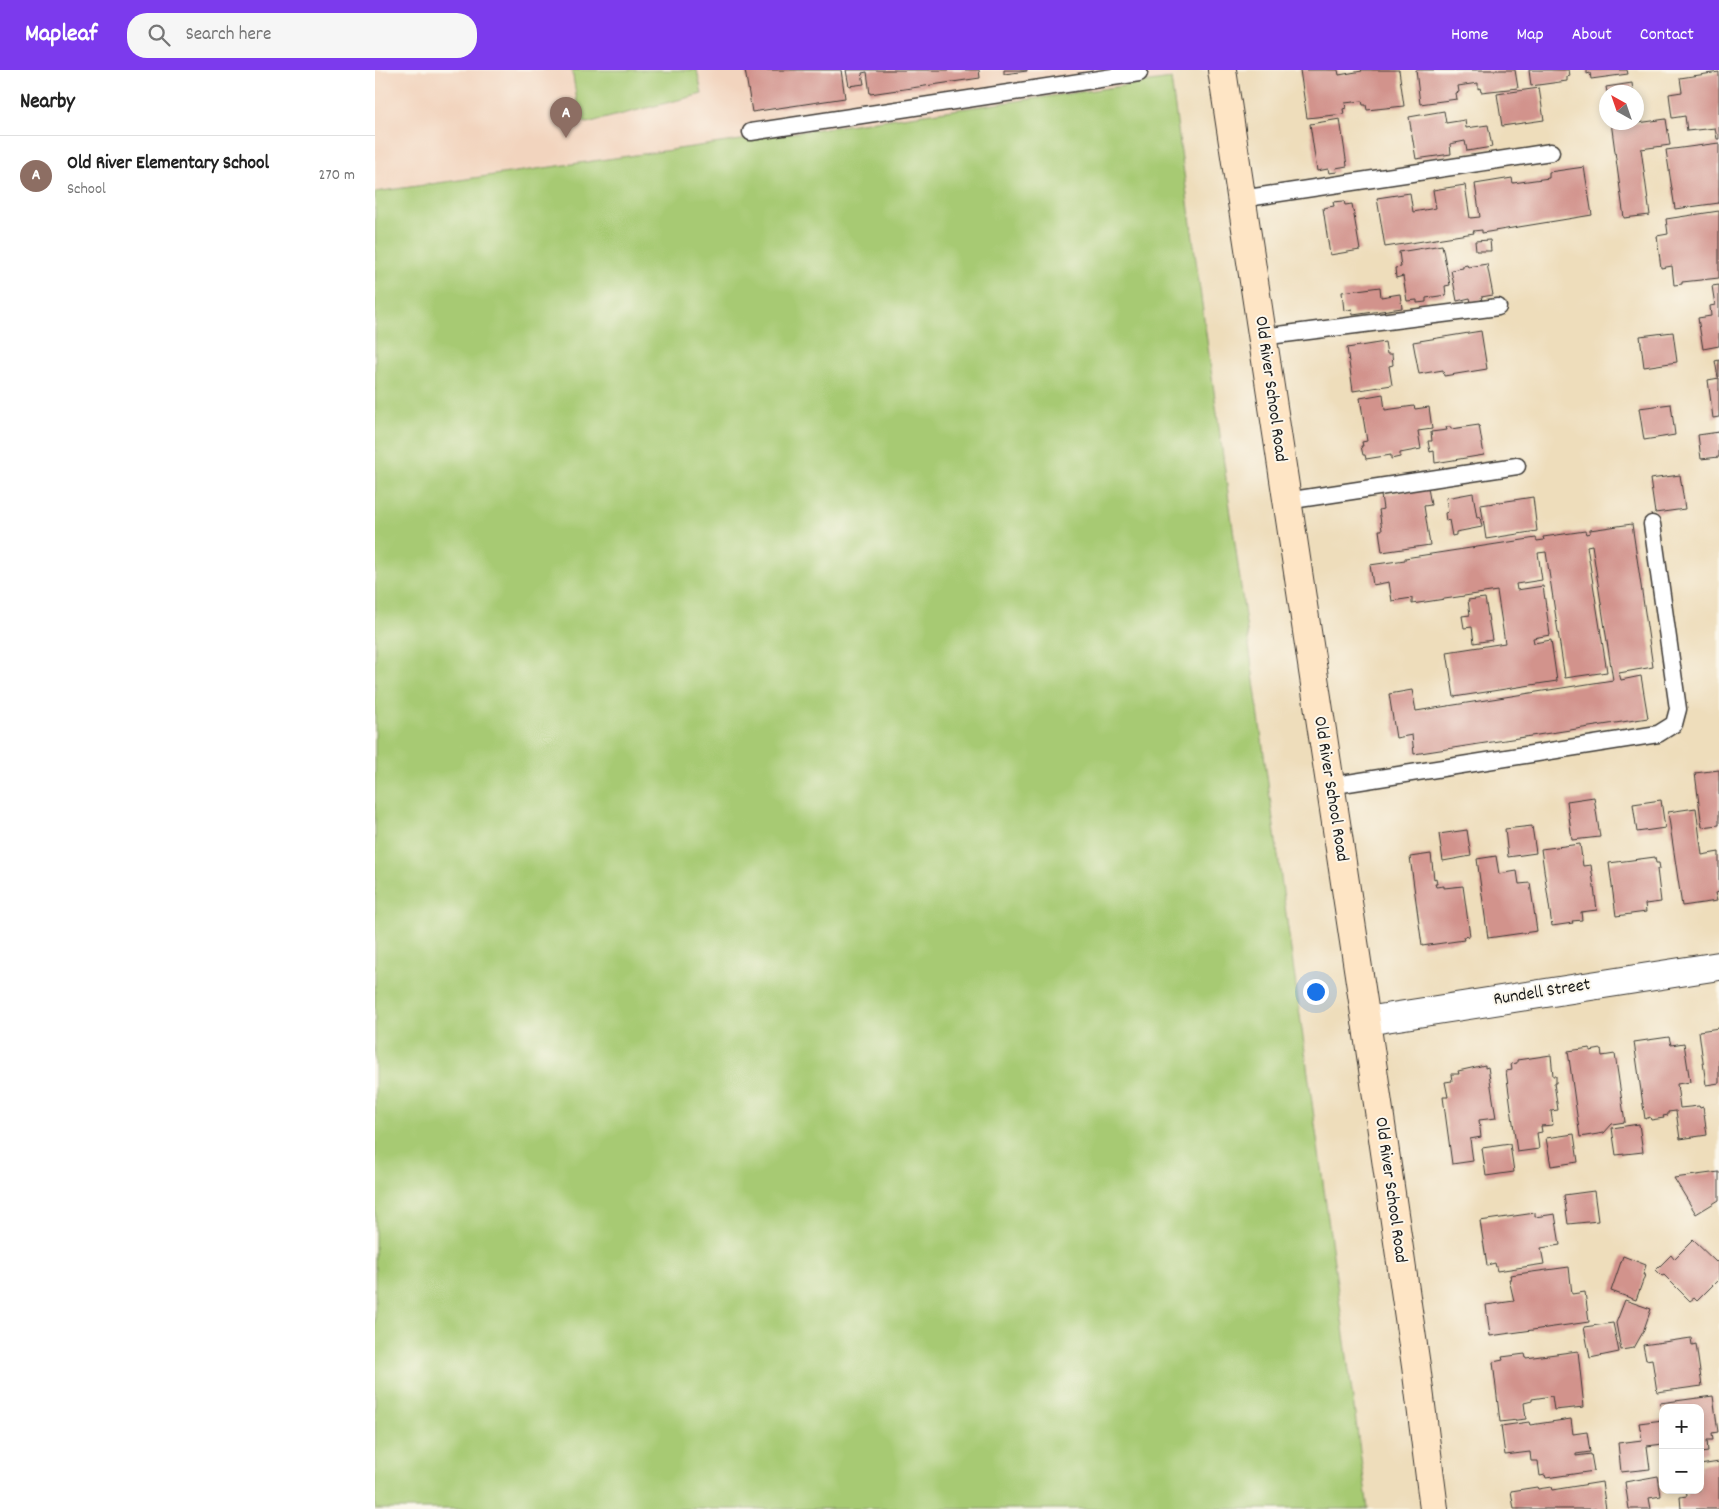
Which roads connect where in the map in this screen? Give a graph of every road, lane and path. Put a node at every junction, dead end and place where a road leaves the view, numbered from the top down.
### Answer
1 (1222, 70) edge
2 (1139, 73) dead end
3 (751, 132) dead end
4 (1551, 152) dead end
5 (1241, 199) junction
6 (1498, 306) dead end
7 (1262, 338) junction
8 (1517, 466) dead end
9 (1286, 501) junction
10 (1652, 524) dead end
11 (1329, 786) junction
12 (1719, 966) edge
13 (1366, 1021) junction
14 (1434, 1509) edge

1 - 5 main road, Old River School Road
2 - 3 lane
4 - 5 lane
5 - 7 main road, Old River School Road
6 - 7 lane
7 - 9 main road, Old River School Road
8 - 9 lane
9 - 11 main road, Old River School Road
10 - 11 lane
11 - 13 main road, Old River School Road
12 - 13 street, Rundell Street
13 - 14 main road, Old River School Road

